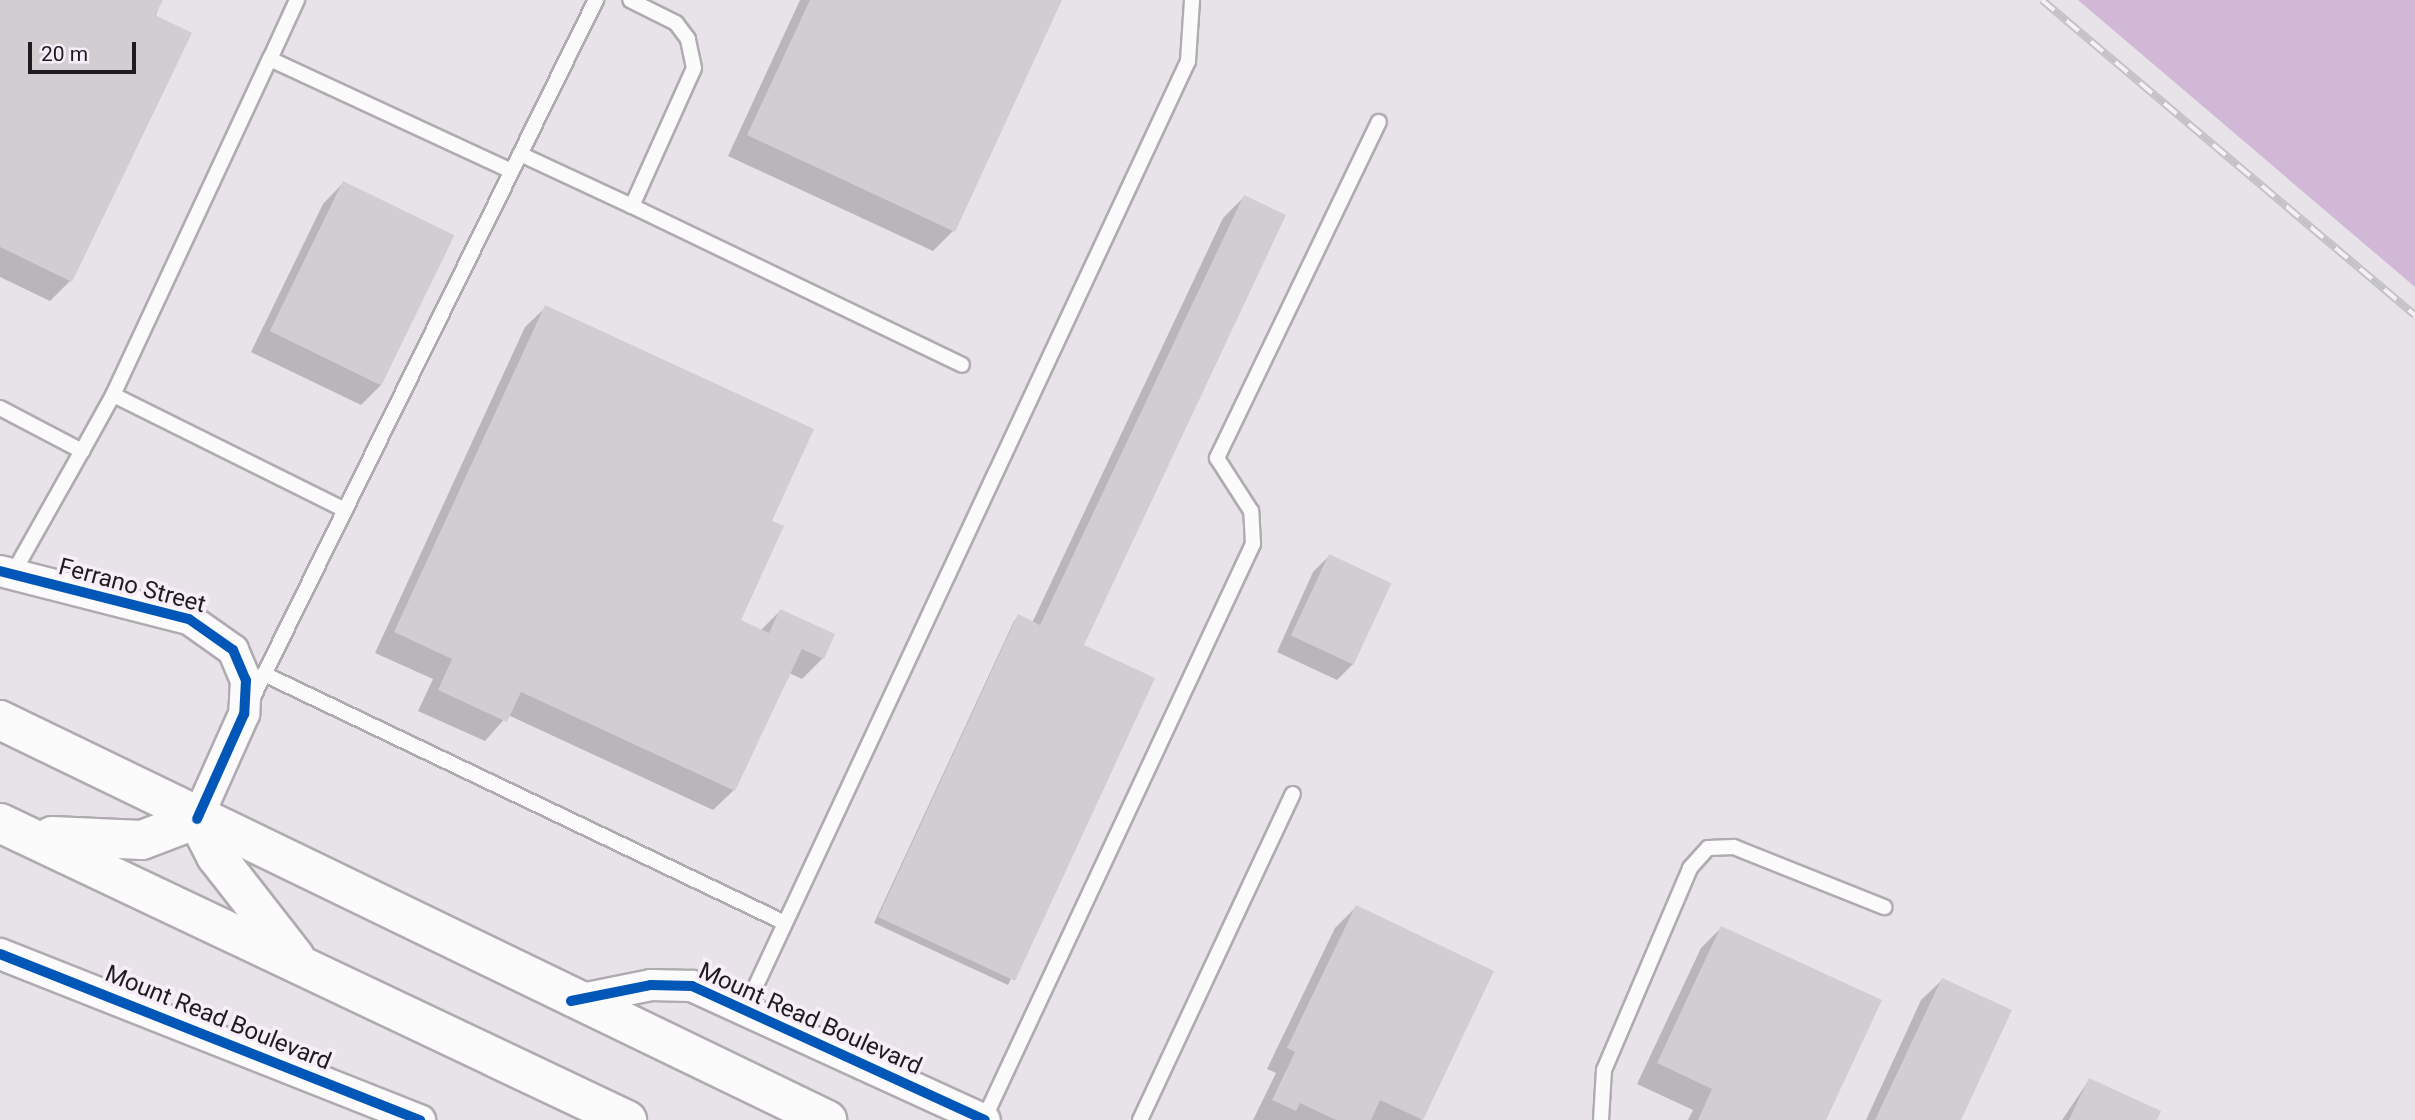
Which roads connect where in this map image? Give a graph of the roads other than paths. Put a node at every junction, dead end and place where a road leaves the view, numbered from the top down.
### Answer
1 (298, 0) edge
2 (596, 0) edge
3 (630, 0) edge
4 (1192, 0) edge
5 (270, 59) junction
6 (1379, 122) dead end
7 (520, 154) junction
8 (511, 172) junction
9 (632, 206) junction
10 (962, 365) dead end
11 (113, 395) junction
12 (0, 408) edge
13 (82, 451) junction
14 (345, 510) junction
15 (6, 573) edge
16 (264, 674) junction
17 (244, 714) junction
18 (0, 720) edge
19 (1293, 794) dead end
20 (197, 820) junction
21 (8, 827) edge
22 (1884, 907) dead end
23 (785, 923) junction
24 (0, 954) edge
25 (302, 966) junction
26 (571, 1001) junction
27 (745, 1009) junction
28 (420, 1120) edge
29 (627, 1120) edge
30 (827, 1120) edge
31 (984, 1120) edge
32 (1140, 1120) edge
33 (1601, 1120) edge

1 - 5 lane
2 - 7 lane
3 - 9 lane
4 - 23 lane
5 - 8 lane
5 - 11 lane
6 - 31 lane
7 - 8 lane
7 - 9 lane
8 - 14 lane
9 - 10 lane
11 - 13 lane
11 - 14 lane
12 - 13 lane
13 - 15 lane
14 - 16 lane
15 - 17 street, Ferrano Street
16 - 17 lane
16 - 23 lane
17 - 20 street, Ferrano Street
18 - 20 main road
19 - 32 lane
20 - 21 main road
20 - 25 main road
20 - 26 main road
21 - 25 main road
22 - 33 lane
23 - 27 lane
24 - 28 street, Mount Read Boulevard
25 - 29 main road
26 - 27 street, Mount Read Boulevard
26 - 30 main road
27 - 31 street, Mount Read Boulevard

